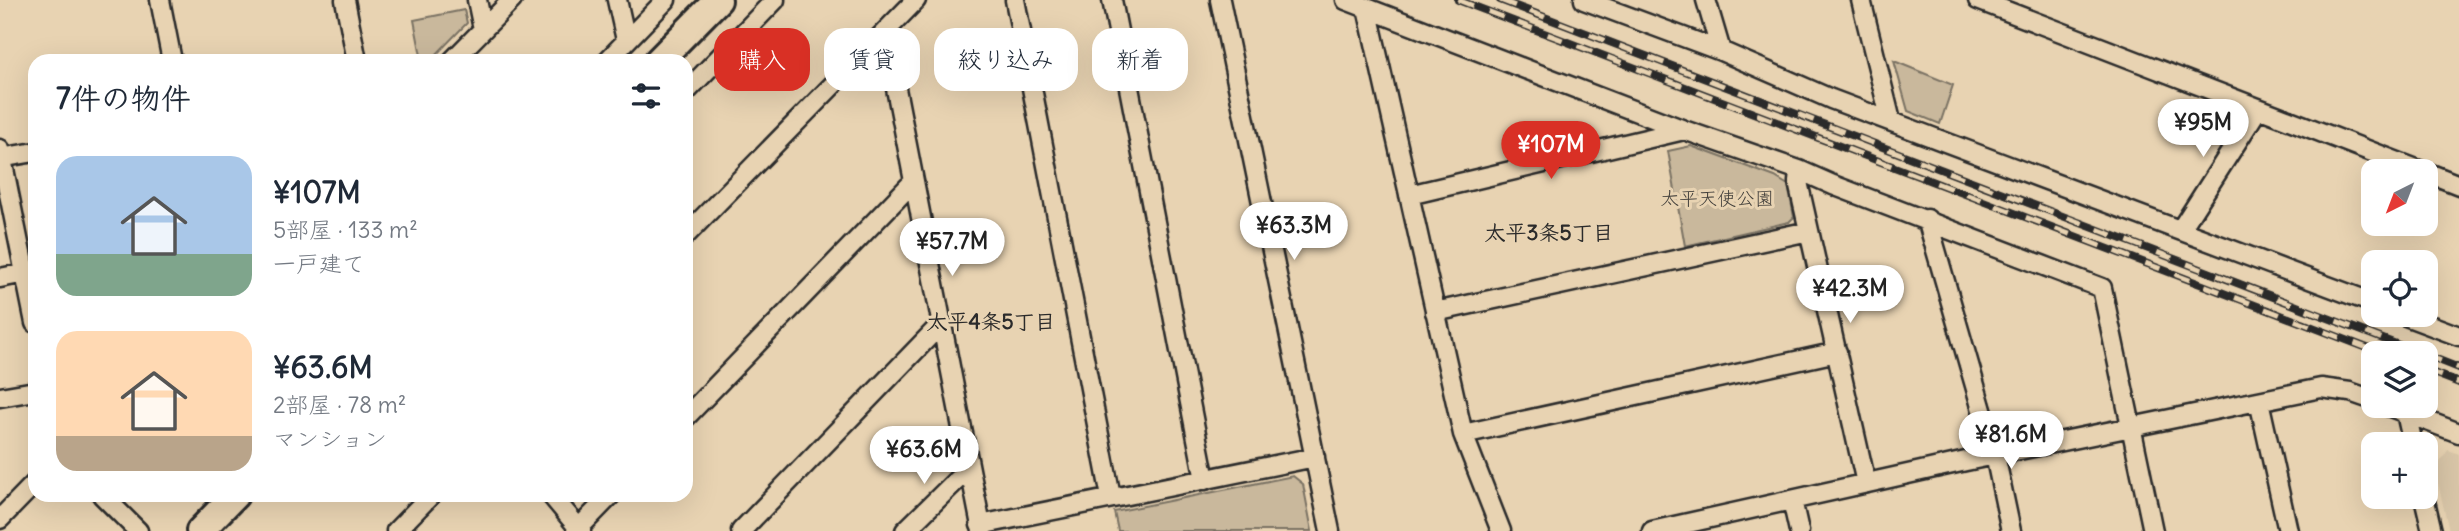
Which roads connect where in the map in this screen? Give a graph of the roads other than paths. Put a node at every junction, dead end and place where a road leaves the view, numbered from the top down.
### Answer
1 (160, 0) edge
2 (345, 0) edge
3 (477, 0) edge
4 (512, 0) edge
5 (617, 0) edge
6 (666, 0) edge
7 (718, 0) edge
8 (775, 0) edge
9 (916, 0) edge
10 (1014, 0) edge
11 (1112, 0) edge
12 (1220, 0) edge
13 (1346, 0) edge
14 (1584, 0) edge
15 (1706, 0) edge
16 (1861, 0) edge
17 (1978, 0) edge
18 (1367, 8) junction
19 (890, 28) edge
20 (483, 29) junction
21 (626, 40) junction
22 (1721, 51) junction
23 (171, 54) edge
24 (356, 54) edge
25 (459, 54) edge
26 (613, 54) edge
27 (665, 54) edge
28 (693, 85) edge
29 (828, 91) edge
30 (896, 91) edge
31 (2258, 109) junction
32 (1891, 121) junction
33 (1684, 130) junction
34 (28, 153) edge
35 (1, 155) edge
36 (2391, 159) edge
37 (1799, 170) junction
38 (2438, 177) edge
39 (914, 181) junction
40 (2459, 185) edge
41 (1409, 195) junction
42 (1927, 219) junction
43 (693, 228) edge
44 (2181, 229) junction
45 (1810, 231) junction
46 (25, 273) junction
47 (0, 278) edge
48 (28, 288) edge
49 (2361, 298) edge
50 (1435, 312) junction
51 (941, 324) junction
52 (2435, 327) edge
53 (2459, 336) edge
54 (1837, 352) junction
55 (28, 392) edge
56 (2361, 396) edge
57 (0, 397) edge
58 (2259, 401) junction
59 (693, 410) edge
60 (2419, 418) edge
61 (2130, 427) junction
62 (2459, 433) edge
63 (1463, 434) junction
64 (1995, 455) junction
65 (1315, 457) junction
66 (969, 468) junction
67 (1205, 480) junction
68 (1866, 483) junction
69 (28, 490) edge
70 (1111, 497) junction
71 (1792, 500) junction
72 (109, 502) edge
73 (228, 502) edge
74 (424, 502) edge
75 (557, 502) edge
76 (605, 502) edge
77 (2427, 509) edge
78 (0, 519) edge
79 (1688, 527) edge
80 (749, 528) edge
81 (981, 528) edge
82 (579, 530) edge
83 (138, 531) edge
84 (200, 531) edge
85 (396, 531) edge
86 (905, 531) edge
87 (1330, 531) edge
88 (1502, 531) edge
89 (1652, 531) edge
90 (1799, 531) edge
91 (2011, 531) edge
92 (2153, 531) edge
93 (2288, 531) edge
94 (2432, 531) edge

1 - 23 street
2 - 24 street
3 - 20 street
4 - 20 street
5 - 21 street
6 - 21 street
7 - 27 main road
8 - 28 street
9 - 19 street
10 - 70 street
11 - 67 street
12 - 65 street
13 - 18 street
14 - 22 street
15 - 22 street
16 - 32 street
17 - 31 street
18 - 33 street
18 - 41 street
20 - 25 street
21 - 26 street
22 - 32 street
29 - 43 street
30 - 39 street
31 - 36 street
31 - 44 street
32 - 44 street
33 - 37 street
33 - 41 street
34 - 35 street
35 - 46 street
37 - 42 street
37 - 45 street
38 - 40 street
39 - 51 street
39 - 59 street
41 - 50 street
42 - 61 street
42 - 64 street
44 - 49 street
45 - 50 street
45 - 54 street
46 - 47 street
46 - 48 street
50 - 63 street
51 - 66 street
51 - 80 street
52 - 53 street
54 - 63 street
54 - 68 street
55 - 57 street
56 - 58 street
58 - 61 street
58 - 93 street
60 - 62 street
61 - 64 street
61 - 92 street
63 - 88 street
64 - 68 street
64 - 91 street
65 - 67 street
65 - 87 street
66 - 81 street
66 - 86 street
67 - 70 street
68 - 71 street
69 - 78 street
70 - 81 street
71 - 79 street
71 - 90 street
72 - 83 street
73 - 84 main road
74 - 85 street
75 - 82 street
76 - 82 street
77 - 94 street
79 - 89 street

